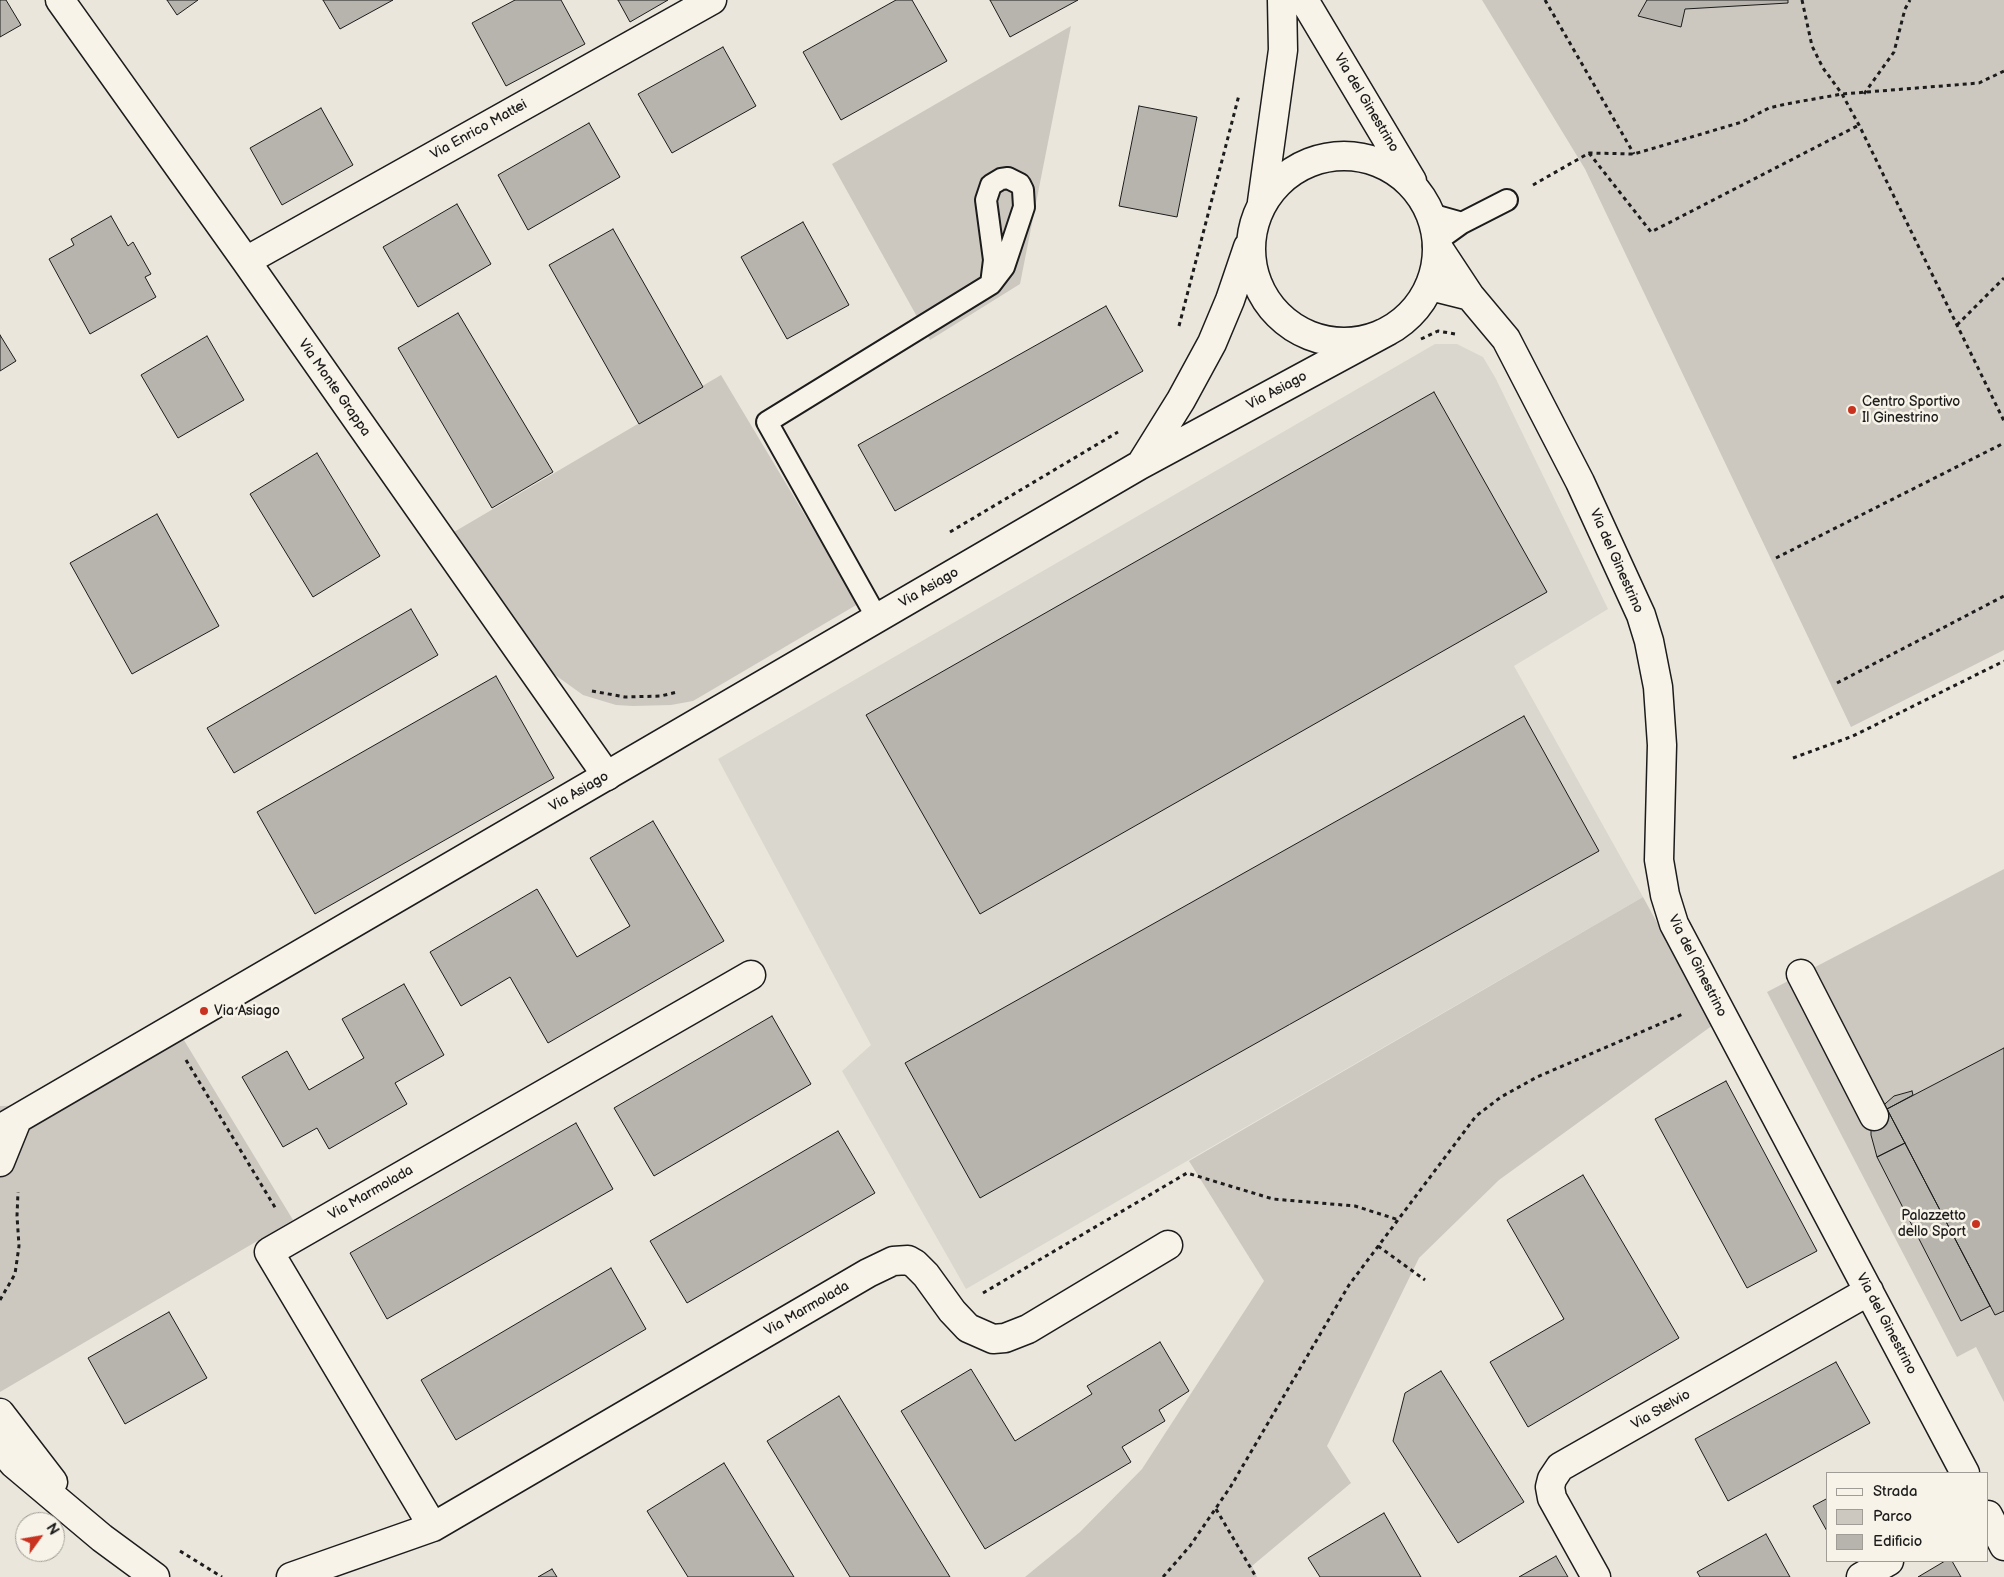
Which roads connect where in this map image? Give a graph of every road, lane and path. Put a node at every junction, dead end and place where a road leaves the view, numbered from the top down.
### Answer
1 (60, 0) edge
2 (712, 0) edge
3 (1282, 0) edge
4 (1304, 0) edge
5 (1546, 0) edge
6 (1802, 0) edge
7 (1910, 0) edge
8 (2004, 71) edge
9 (1240, 94) dead end
10 (1842, 94) junction
11 (1864, 94) junction
12 (1858, 125) junction
13 (1589, 153) junction
14 (1634, 154) junction
15 (1507, 200) joint
16 (1262, 204) junction
17 (1428, 210) junction
18 (1462, 223) junction
19 (1251, 237) junction
20 (1437, 244) junction
21 (246, 261) junction
22 (2004, 278) edge
23 (991, 284) dead end
24 (1430, 286) junction
25 (1470, 296) junction
26 (1957, 325) junction
27 (1178, 328) dead end
28 (1388, 331) junction
29 (2004, 421) edge
30 (1124, 429) dead end
31 (2004, 443) edge
32 (1140, 465) junction
33 (944, 536) dead end
34 (1776, 558) dead end
35 (2004, 596) edge
36 (877, 618) junction
37 (2004, 661) edge
38 (1837, 682) dead end
39 (587, 689) dead end
40 (679, 692) dead end
41 (1794, 758) dead end
42 (606, 776) junction
43 (1801, 974) dead end
44 (751, 975) dead end
45 (1714, 1001) junction
46 (183, 1055) dead end
47 (1874, 1116) dead end
48 (9, 1124) edge
49 (0, 1162) edge
50 (294, 1238) junction
51 (1168, 1245) dead end
52 (1378, 1246) junction
53 (1425, 1280) dead end
54 (1869, 1292) junction
55 (0, 1413) edge
56 (0, 1448) edge
57 (1965, 1472) edge
58 (1216, 1508) junction
59 (1989, 1517) edge
60 (87, 1525) junction
61 (433, 1526) junction
62 (2004, 1546) edge
63 (1887, 1562) edge
64 (155, 1577) edge
65 (291, 1577) edge
66 (1163, 1577) edge
67 (1256, 1577) edge
68 (1596, 1577) edge
69 (1861, 1577) edge

1 - 21 street, Via Monte Grappa
2 - 21 street, Via Enrico Mattei
3 - 16 street
4 - 17 street, Via del Ginestrino
5 - 14 path
6 - 10 path
7 - 11 path
8 - 11 path
9 - 27 path
10 - 11 path
10 - 12 path
10 - 14 path
12 - 13 path
12 - 26 path
13 - 14 path
13 - 15 path
15 - 18 lane
16 - 17 street
16 - 19 street, Via Asiago
17 - 18 lane
17 - 20 street
18 - 20 lane
19 - 28 street
19 - 32 street, Via Asiago
20 - 24 street
20 - 25 street, Via del Ginestrino
21 - 42 street, Via Monte Grappa
22 - 26 path
23 - 36 lane
24 - 25 street
24 - 28 street
25 - 45 street, Via del Ginestrino
26 - 29 path
28 - 32 street, Via Asiago
30 - 33 path
31 - 34 path
32 - 36 street, Via Asiago
35 - 38 path
36 - 42 street, Via Asiago
37 - 41 path
39 - 40 path
42 - 48 street, Via Asiago
43 - 47 street
44 - 50 street, Via Marmolada
45 - 52 path
45 - 54 street, Via del Ginestrino
46 - 50 path
48 - 49 street, Via Asiago
50 - 61 street, Via Marmolada
51 - 61 street, Via Marmolada
52 - 53 path
52 - 58 path
54 - 57 street, Via del Ginestrino
54 - 68 street, Via Stelvio
55 - 60 street
56 - 60 street
58 - 66 path
58 - 67 path
59 - 62 street
60 - 64 street
61 - 65 street, Via Marmolada
63 - 69 street

